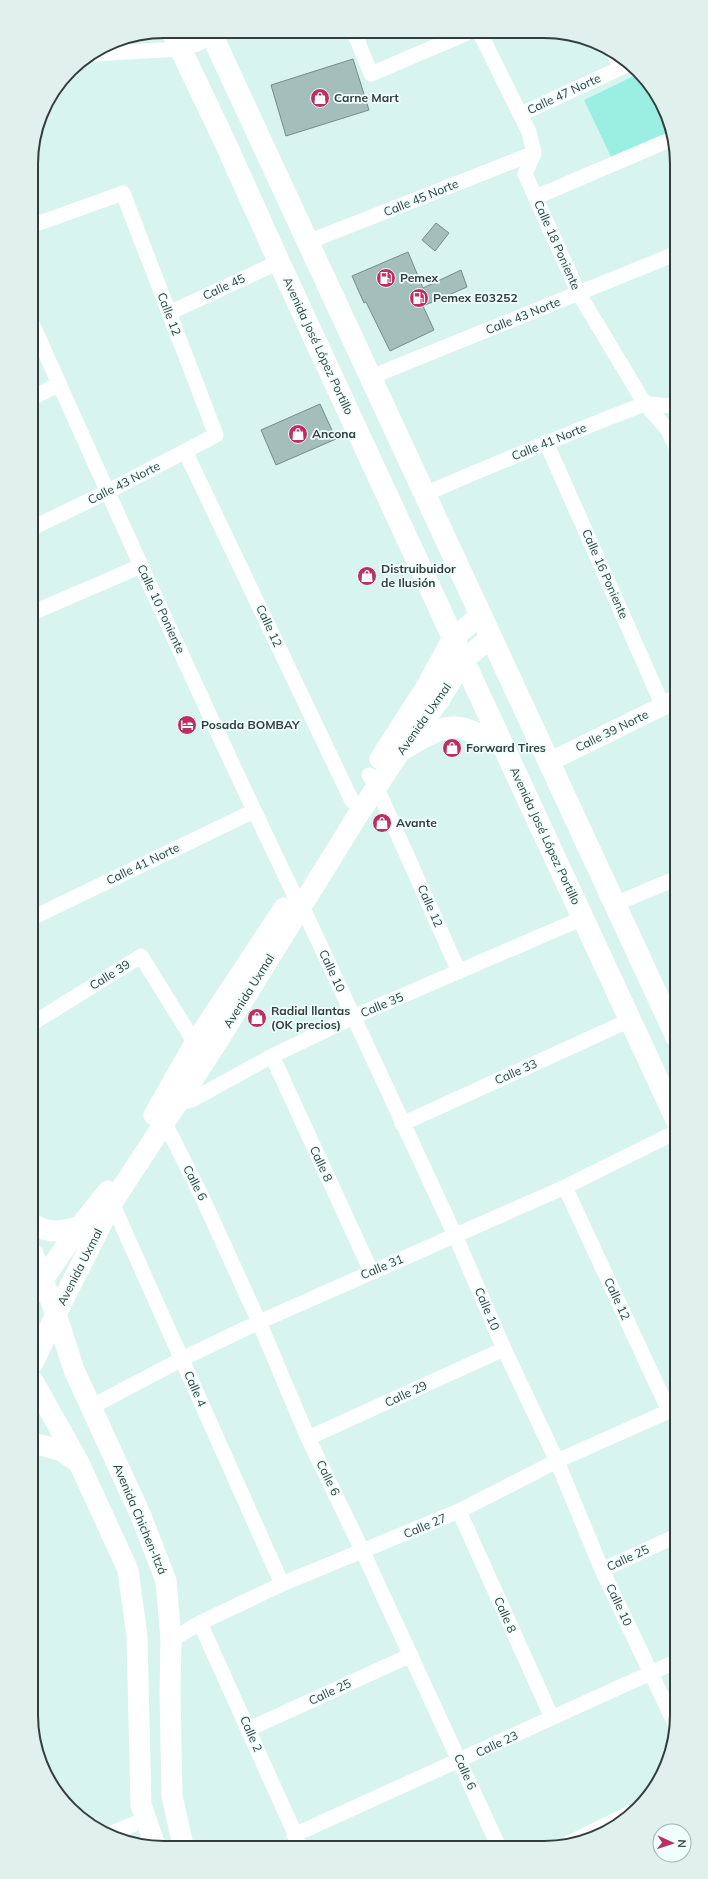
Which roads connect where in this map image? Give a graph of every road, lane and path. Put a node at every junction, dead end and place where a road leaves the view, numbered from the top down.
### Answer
1 (205, 38) edge
2 (213, 38) edge
3 (356, 38) edge
4 (455, 38) edge
5 (483, 38) edge
6 (176, 40) edge
7 (109, 51) edge
8 (624, 67) edge
9 (521, 114) junction
10 (224, 140) junction
11 (668, 141) edge
12 (534, 153) junction
13 (536, 197) junction
14 (38, 223) edge
15 (305, 234) junction
16 (670, 256) edge
17 (279, 262) junction
18 (579, 294) junction
19 (169, 313) junction
20 (38, 337) edge
21 (371, 377) junction
22 (59, 384) junction
23 (38, 395) edge
24 (645, 404) junction
25 (670, 406) edge
26 (670, 434) edge
27 (216, 435) joint
28 (546, 442) junction
29 (185, 451) junction
30 (107, 492) junction
31 (425, 494) junction
32 (38, 525) edge
33 (141, 566) junction
34 (38, 610) edge
35 (481, 615) junction
36 (491, 637) junction
37 (453, 638) junction
38 (464, 660) junction
39 (669, 703) edge
40 (502, 745) junction
41 (401, 750) junction
42 (549, 762) junction
43 (373, 782) junction
44 (352, 801) junction
45 (254, 811) junction
46 (670, 882) edge
47 (298, 900) junction
48 (615, 904) junction
49 (38, 915) edge
50 (583, 918) junction
51 (459, 972) junction
52 (353, 1017) junction
53 (630, 1020) junction
54 (38, 1021) edge
55 (670, 1023) edge
56 (195, 1043) junction
57 (272, 1056) junction
58 (172, 1097) junction
59 (670, 1105) edge
60 (160, 1119) junction
61 (402, 1124) junction
62 (670, 1135) edge
63 (565, 1187) junction
64 (108, 1200) junction
65 (38, 1226) edge
66 (80, 1226) junction
67 (455, 1235) junction
68 (371, 1272) junction
69 (38, 1286) edge
70 (56, 1314) junction
71 (259, 1322) junction
72 (504, 1349) junction
73 (38, 1352) edge
74 (182, 1359) junction
75 (38, 1390) edge
76 (670, 1404) edge
77 (91, 1407) junction
78 (670, 1411) edge
79 (308, 1438) junction
80 (38, 1445) edge
81 (557, 1461) junction
82 (79, 1463) junction
83 (459, 1511) junction
84 (670, 1539) edge
85 (363, 1552) junction
86 (602, 1570) junction
87 (282, 1584) junction
88 (200, 1623) junction
89 (171, 1640) junction
90 (411, 1655) junction
91 (670, 1664) edge
92 (650, 1673) junction
93 (670, 1714) edge
94 (552, 1718) junction
95 (249, 1729) junction
96 (460, 1760) junction
97 (146, 1819) junction
98 (116, 1831) edge
99 (297, 1840) edge
100 (153, 1841) edge
101 (182, 1841) edge
102 (496, 1841) edge

1 - 6 street
2 - 15 main road
3 - 4 street
5 - 9 street
6 - 7 street
6 - 10 main road, Avenida José López Portillo
8 - 9 street, Calle 47 Norte
9 - 12 street
10 - 15 main road
10 - 17 main road, Avenida José López Portillo
11 - 13 street
12 - 13 street, Calle 18 Poniente
12 - 15 street, Calle 45 Norte
13 - 18 street, Calle 18 Poniente
14 - 19 street, Calle 12
15 - 21 main road
16 - 18 street, Calle 43 Norte
17 - 19 street, Calle 45
17 - 37 main road, Avenida José López Portillo
18 - 21 street, Calle 43 Norte
18 - 24 street, Calle 18 Poniente
19 - 27 street, Calle 12
20 - 22 street, Calle 10 Poniente
21 - 31 main road
22 - 23 street
22 - 30 street, Calle 10 Poniente
24 - 25 street, Calle 41 Norte
24 - 26 street, Calle 18 Poniente
24 - 28 street, Calle 41 Norte
27 - 29 street, Calle 43 Norte
28 - 31 street, Calle 41 Norte
28 - 39 street, Calle 16 Poniente
29 - 30 street, Calle 43 Norte
29 - 44 street, Calle 12
30 - 32 street, Calle 43 Norte
30 - 33 street, Calle 10 Poniente
31 - 35 main road
33 - 34 street
33 - 45 street, Calle 10 Poniente
35 - 36 main road
35 - 37 main road, Avenida Uxmal
36 - 38 main road, Avenida Uxmal
36 - 42 main road
37 - 38 main road, Avenida José López Portillo
37 - 43 main road, Avenida Uxmal
38 - 40 main road, Avenida José López Portillo
38 - 41 main road, Avenida Uxmal
39 - 42 street, Calle 39 Norte
40 - 41 main road
40 - 50 main road, Avenida José López Portillo
41 - 43 main road, Avenida Uxmal
42 - 48 main road
43 - 44 main road, Avenida Uxmal
43 - 47 main road, Avenida Uxmal
43 - 51 street, Calle 12
44 - 47 main road, Avenida Uxmal
45 - 47 street, Calle 10 Poniente
45 - 49 street, Calle 41 Norte
46 - 48 street
47 - 52 street, Calle 10
47 - 56 main road, Avenida Uxmal
47 - 58 main road, Avenida Uxmal
48 - 55 main road
50 - 51 street, Calle 35
50 - 53 main road, Avenida José López Portillo
51 - 52 street, Calle 35
52 - 57 street, Calle 35
52 - 61 street, Calle 10
53 - 59 main road, Avenida José López Portillo
53 - 61 street, Calle 33
54 - 56 street, Calle 39
56 - 58 main road, Avenida Uxmal
57 - 58 street, Calle 35
57 - 68 street, Calle 8
58 - 60 main road, Avenida Uxmal
60 - 64 main road, Avenida Uxmal
60 - 71 street, Calle 6
61 - 67 street, Calle 10
62 - 63 street, Calle 31
63 - 67 street, Calle 31
63 - 76 street, Calle 12
64 - 66 main road, Avenida Uxmal
64 - 70 main road, Avenida Uxmal
64 - 74 street, Calle 4
65 - 66 main road
66 - 69 main road, Avenida Uxmal
67 - 68 street, Calle 31
67 - 72 street, Calle 10
68 - 71 street, Calle 31
69 - 70 main road, Avenida Chichen-Itzá
70 - 73 main road, Avenida Uxmal
70 - 77 main road, Avenida Chichen-Itzá
71 - 74 street, Calle 31
71 - 79 street, Calle 6
72 - 79 street, Calle 29
72 - 81 street, Calle 10
74 - 77 street, Calle 31
74 - 87 street, Calle 4
75 - 82 main road
77 - 89 main road, Avenida Chichen-Itzá
78 - 81 street, Calle 27
79 - 85 street, Calle 6
80 - 82 main road
81 - 83 street, Calle 27
81 - 86 street, Calle 10
82 - 97 main road
83 - 85 street, Calle 27
83 - 94 street, Calle 8
84 - 86 street, Calle 25
85 - 87 street, Calle 27
85 - 90 street, Calle 6
86 - 92 street, Calle 10
87 - 88 street, Calle 27
88 - 89 street, Calle 27
88 - 95 street, Calle 2
89 - 101 main road, Avenida Chichen-Itzá
90 - 95 street, Calle 25
90 - 96 street, Calle 6
91 - 92 street, Calle 23
92 - 93 street, Calle 10
92 - 94 street, Calle 23
94 - 96 street, Calle 23
95 - 99 street, Calle 2
96 - 99 street, Calle 23
96 - 102 street, Calle 6
97 - 98 street
97 - 100 main road

